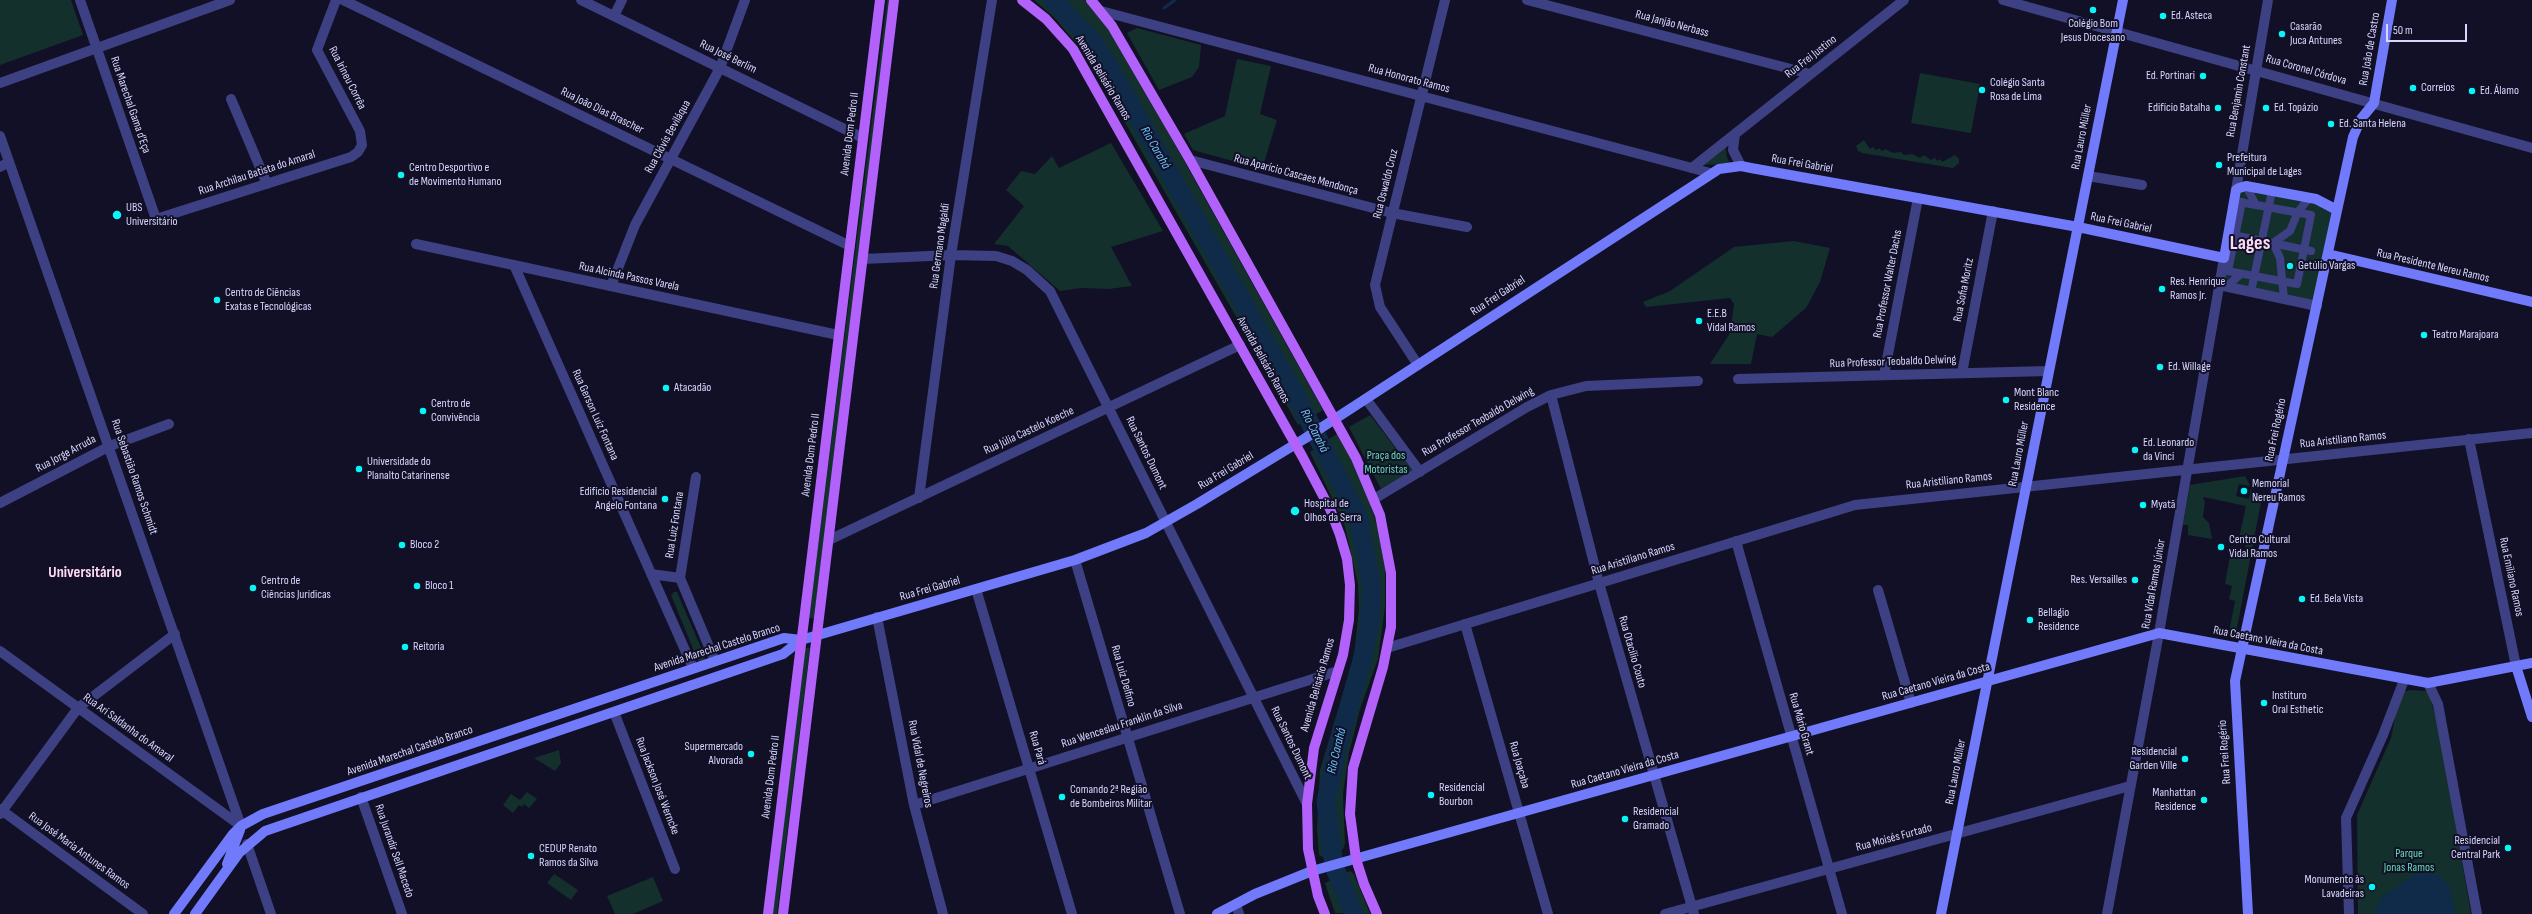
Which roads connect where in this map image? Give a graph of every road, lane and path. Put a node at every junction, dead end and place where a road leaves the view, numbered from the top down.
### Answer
1 (80, 0) edge
2 (230, 0) edge
3 (336, 0) edge
4 (343, 0) edge
5 (581, 0) edge
6 (622, 0) edge
7 (745, 0) edge
8 (880, 0) edge
9 (894, 0) edge
10 (992, 0) edge
11 (1022, 0) edge
12 (1091, 0) edge
13 (1445, 0) edge
14 (1527, 0) edge
15 (1904, 0) edge
16 (2003, 0) edge
17 (2123, 0) edge
18 (2268, 0) edge
19 (2392, 0) edge
20 (1102, 11) junction
21 (614, 16) junction
22 (2117, 31) junction
23 (97, 48) junction
24 (720, 68) junction
25 (2255, 70) junction
26 (1810, 74) junction
27 (0, 83) edge
28 (1421, 96) junction
29 (231, 99) dead end
30 (2374, 103) junction
31 (1735, 134) junction
32 (0, 136) edge
33 (863, 138) junction
34 (362, 145) joint
35 (2532, 148) edge
36 (671, 159) junction
37 (1190, 160) junction
38 (5, 164) edge
39 (1742, 166) junction
40 (1692, 168) junction
41 (1710, 173) junction
42 (2088, 176) junction
43 (267, 184) junction
44 (2142, 185) dead end
45 (2246, 186) junction
46 (2236, 190) junction
47 (2272, 191) junction
48 (1918, 198) junction
49 (2309, 198) junction
50 (2238, 201) junction
51 (2256, 205) junction
52 (2269, 207) junction
53 (2337, 210) junction
54 (1993, 211) junction
55 (2298, 212) junction
56 (1392, 213) junction
57 (156, 219) joint
58 (1467, 227) dead end
59 (2078, 227) junction
60 (2232, 235) junction
61 (2262, 241) junction
62 (2273, 243) junction
63 (416, 244) dead end
64 (850, 246) junction
65 (2307, 250) junction
66 (2328, 254) junction
67 (951, 255) junction
68 (2224, 258) junction
69 (863, 259) junction
70 (514, 265) junction
71 (2225, 271) junction
72 (2242, 274) junction
73 (2254, 276) junction
74 (2282, 281) junction
75 (611, 286) junction
76 (2223, 286) junction
77 (2251, 292) junction
78 (2284, 299) junction
79 (2532, 302) edge
80 (2317, 306) junction
81 (838, 335) junction
82 (1240, 345) junction
83 (1418, 365) junction
84 (2049, 371) junction
85 (1962, 373) junction
86 (1884, 375) junction
87 (1738, 379) dead end
88 (1698, 381) dead end
89 (1551, 395) junction
90 (1366, 399) junction
91 (1109, 407) junction
92 (1331, 421) junction
93 (169, 424) dead end
94 (2532, 433) edge
95 (2469, 440) junction
96 (1300, 441) junction
97 (110, 446) junction
98 (2283, 459) junction
99 (2187, 469) junction
100 (1420, 472) junction
101 (696, 477) dead end
102 (2026, 486) junction
103 (919, 498) junction
104 (1374, 499) junction
105 (0, 503) edge
106 (1166, 522) junction
107 (829, 540) junction
108 (1736, 541) junction
109 (1075, 560) junction
110 (651, 574) junction
111 (680, 578) junction
112 (1599, 583) junction
113 (976, 589) junction
114 (1878, 590) dead end
115 (877, 617) junction
116 (1465, 624) junction
117 (2159, 633) junction
118 (174, 634) junction
119 (818, 635) junction
120 (801, 640) junction
121 (1387, 648) junction
122 (2241, 650) junction
123 (0, 651) edge
124 (715, 661) junction
125 (2532, 663) edge
126 (2516, 666) junction
127 (693, 668) junction
128 (1338, 671) junction
129 (2404, 680) junction
130 (706, 681) junction
131 (1987, 681) junction
132 (2428, 683) junction
133 (1254, 698) junction
134 (1911, 703) junction
135 (78, 708) junction
136 (614, 712) junction
137 (2532, 718) edge
138 (1791, 736) junction
139 (1128, 737) junction
140 (1029, 768) junction
141 (1654, 775) junction
142 (2130, 786) junction
143 (361, 798) junction
144 (1307, 804) junction
145 (914, 805) junction
146 (1, 811) edge
147 (1519, 813) junction
148 (241, 826) junction
149 (1957, 834) junction
150 (247, 844) junction
151 (1356, 859) junction
152 (675, 869) dead end
153 (1829, 869) junction
154 (1317, 870) junction
155 (223, 875) junction
156 (1236, 904) junction
157 (1693, 910) edge
158 (143, 914) edge
159 (174, 914) edge
160 (195, 914) edge
161 (271, 914) edge
162 (402, 914) edge
163 (768, 914) edge
164 (783, 914) edge
165 (942, 914) edge
166 (1072, 914) edge
167 (1180, 914) edge
168 (1217, 914) edge
169 (1239, 914) edge
170 (1325, 914) edge
171 (1377, 914) edge
172 (1548, 914) edge
173 (1665, 914) edge
174 (1842, 914) edge
175 (1941, 914) edge
176 (2106, 914) edge
177 (2248, 914) edge
178 (2349, 914) edge
179 (2477, 914) edge

1 - 23 street, Rua Marechal Gama d'Eça
2 - 23 street
3 - 34 street, Rua Irineu Corrêa
4 - 36 street, Rua João Dias Brascher
5 - 21 street, Rua José Berlim
6 - 21 street
7 - 24 street, Rua Clóvis Beviláqua
8 - 33 main road, Avenida Dom Pedro II
9 - 69 main road
10 - 67 street, Rua Germano Magaldi
11 - 82 main road, Avenida Belisário Ramos
12 - 20 main road
13 - 28 street, Rua Oswaldo Cruz
14 - 26 street, Rua Janjão Nerbass
15 - 26 street, Rua Frei Justino
16 - 22 street, Rua Coronel Córdova
17 - 22 main road, Rua Lauro Müller
18 - 25 street, Rua Benjamin Constant
19 - 30 main road, Rua João de Castro
20 - 28 street, Rua Honorato Ramos
20 - 37 main road
21 - 24 street, Rua José Berlim
22 - 25 street, Rua Coronel Córdova
22 - 42 main road, Rua Lauro Müller
23 - 27 street
23 - 57 street, Rua Marechal Gama d'Eça
24 - 33 street, Rua José Berlim
24 - 36 street, Rua Clóvis Beviláqua
25 - 30 street, Rua Coronel Córdova
25 - 46 street, Rua Benjamin Constant
26 - 31 street, Rua Frei Justino
28 - 40 street, Rua Honorato Ramos
28 - 56 street, Rua Oswaldo Cruz
29 - 43 street
30 - 35 street, Rua Coronel Córdova
30 - 53 main road, Rua Frei Rogério
31 - 39 street
31 - 40 street, Rua Frei Justino
32 - 38 street, Rua Sebastião Ramos Schmidt
33 - 64 main road, Avenida Dom Pedro II
34 - 43 street, Rua Archilau Batista do Amaral
36 - 64 street, Rua João Dias Brascher
36 - 75 street, Rua Clóvis Beviláqua
37 - 56 street, Rua Aparício Cascaes Mendonça
37 - 92 main road
38 - 97 street, Rua Sebastião Ramos Schmidt
39 - 41 main road, Rua Frei Gabriel
39 - 48 main road, Rua Frei Gabriel
40 - 41 street, Rua Honorato Ramos
41 - 83 main road, Rua Frei Gabriel
42 - 44 street
42 - 59 main road, Rua Lauro Müller
43 - 57 street, Rua Archilau Batista do Amaral
45 - 46 main road
45 - 47 main road
45 - 51 street
46 - 50 main road, Rua Benjamin Constant
47 - 49 main road
47 - 52 street
48 - 54 main road, Rua Frei Gabriel
48 - 86 street, Rua Professor Walter Dachs
49 - 53 main road
49 - 55 street
50 - 51 street
50 - 60 main road, Rua Benjamin Constant
51 - 52 street
52 - 55 street
52 - 61 street
53 - 66 main road, Rua Frei Rogério
54 - 59 main road, Rua Frei Gabriel
54 - 85 street, Rua Sofia Moritz
55 - 62 street
55 - 65 street
56 - 58 street, Rua Aparício Cascaes Mendonça
56 - 83 street, Rua Oswaldo Cruz
59 - 68 main road, Rua Frei Gabriel
59 - 84 main road, Rua Lauro Müller
60 - 61 street
60 - 68 main road, Rua Benjamin Constant
60 - 71 street
61 - 62 street
61 - 73 street
62 - 65 street
62 - 74 street
63 - 70 street, Rua Alcinda Passos Varela
64 - 81 main road, Avenida Dom Pedro II
65 - 74 street
66 - 79 main road, Rua Presidente Nereu Ramos
66 - 80 main road, Rua Frei Rogério
67 - 69 street, Rua Santos Dumont
67 - 91 street, Rua Santos Dumont
67 - 103 street, Rua Germano Magaldi
68 - 71 street, Rua Vidal Ramos Júnior
69 - 107 main road
70 - 75 street, Rua Alcinda Passos Varela
70 - 110 street, Rua Gerson Luiz Fontana
71 - 72 street
71 - 76 street, Rua Vidal Ramos Júnior
72 - 73 street
72 - 76 street
73 - 74 street
73 - 77 street
74 - 78 street
75 - 81 street, Rua Alcinda Passos Varela
76 - 77 street
76 - 99 street, Rua Vidal Ramos Júnior
77 - 78 street
78 - 80 street
80 - 98 main road, Rua Frei Rogério
81 - 120 main road, Avenida Dom Pedro II
82 - 91 street, Rua Júlia Castelo Koeche
82 - 96 main road, Avenida Belisário Ramos
83 - 90 main road, Rua Frei Gabriel
84 - 85 street, Rua Professor Teobaldo Delwing
84 - 102 main road, Rua Lauro Müller
85 - 86 street, Rua Professor Teobaldo Delwing
86 - 87 street, Rua Professor Teobaldo Delwing
88 - 89 street, Rua Professor Teobaldo Delwing
89 - 100 street, Rua Professor Teobaldo Delwing
89 - 112 street, Rua Otacílio Couto
90 - 92 main road, Rua Frei Gabriel
90 - 100 street
91 - 103 street, Rua Júlia Castelo Koeche
91 - 106 street, Rua Santos Dumont
92 - 96 main road, Rua Frei Gabriel
92 - 104 main road
93 - 97 street, Rua Jorge Arruda
94 - 95 street, Rua Aristiliano Ramos
95 - 98 street, Rua Aristiliano Ramos
95 - 126 street, Rua Emiliano Ramos
96 - 106 main road, Rua Frei Gabriel
96 - 128 main road, Avenida Belisário Ramos
97 - 105 street, Rua Jorge Arruda
97 - 118 street, Rua Sebastião Ramos Schmidt
98 - 99 street, Rua Aristiliano Ramos
98 - 122 main road, Rua Frei Rogério
99 - 102 street, Rua Aristiliano Ramos
99 - 117 street, Rua Vidal Ramos Júnior
100 - 104 street, Rua Professor Teobaldo Delwing
101 - 111 street, Rua Luiz Fontana
102 - 108 street, Rua Aristiliano Ramos
102 - 131 main road, Rua Lauro Müller
103 - 107 street, Rua Júlia Castelo Koeche
104 - 121 main road
106 - 109 main road, Rua Frei Gabriel
106 - 133 street, Rua Santos Dumont
107 - 119 main road
108 - 112 street, Rua Aristiliano Ramos
108 - 138 street, Rua Mário Grant
109 - 113 main road, Rua Frei Gabriel
109 - 139 street, Rua Luiz Delfino
110 - 111 street
110 - 127 street, Rua Gerson Luiz Fontana
111 - 124 street
112 - 116 street, Rua Aristiliano Ramos
112 - 141 street, Rua Otacílio Couto
113 - 115 main road, Rua Frei Gabriel
113 - 140 street, Rua Pará
114 - 134 street
115 - 119 main road, Rua Frei Gabriel
115 - 145 street, Rua Vidal de Negreiros
116 - 121 street, Rua Aristiliano Ramos
116 - 147 street, Rua Joaçaba
117 - 122 main road, Rua Caetano Vieira da Costa
117 - 131 main road, Rua Caetano Vieira da Costa
117 - 142 street, Rua Vidal Ramos Júnior
118 - 135 street
118 - 148 street, Rua Sebastião Ramos Schmidt
119 - 120 main road, Rua Frei Gabriel
119 - 164 main road
120 - 124 main road, Avenida Marechal Castelo Branco
120 - 130 main road, Avenida Marechal Castelo Branco
120 - 163 main road, Avenida Dom Pedro II
121 - 151 main road
122 - 129 main road, Rua Caetano Vieira da Costa
122 - 177 main road, Rua Frei Rogério
123 - 135 street, Rua Ari Saldanha do Amaral
124 - 127 main road, Avenida Marechal Castelo Branco
124 - 130 main road
125 - 126 main road, Rua Caetano Vieira da Costa
126 - 132 main road, Rua Caetano Vieira da Costa
126 - 137 main road, Rua Emiliano Ramos
127 - 130 main road
127 - 148 main road, Avenida Marechal Castelo Branco
128 - 133 street, Rua Wenceslau Franklin da Silva
128 - 144 main road, Avenida Belisário Ramos
129 - 132 main road, Rua Caetano Vieira da Costa
129 - 178 street
130 - 136 main road, Avenida Marechal Castelo Branco
131 - 134 main road, Rua Caetano Vieira da Costa
131 - 149 main road, Rua Lauro Müller
132 - 179 street
133 - 139 street, Rua Wenceslau Franklin da Silva
133 - 144 street, Rua Santos Dumont
134 - 138 main road, Rua Caetano Vieira da Costa
135 - 146 street
135 - 148 street, Rua Ari Saldanha do Amaral
136 - 143 main road, Avenida Marechal Castelo Branco
136 - 152 street, Rua Jackson José Werncke
138 - 141 main road, Rua Caetano Vieira da Costa
138 - 153 street, Rua Mário Grant
139 - 140 street, Rua Wenceslau Franklin da Silva
139 - 167 street, Rua Luiz Delfino
140 - 145 street, Rua Wenceslau Franklin da Silva
140 - 166 street, Rua Pará
141 - 147 main road, Rua Caetano Vieira da Costa
141 - 157 street, Rua Otacílio Couto
142 - 149 street, Rua Moisés Furtado
142 - 176 street, Rua Vidal Ramos Júnior
143 - 150 main road, Avenida Marechal Castelo Branco
143 - 162 street, Rua Jurandir Sell Macedo
144 - 154 main road, Avenida Belisário Ramos
145 - 165 street, Rua Vidal de Negreiros
146 - 158 street, Rua José Maria Antunes Ramos
147 - 151 main road, Rua Caetano Vieira da Costa
147 - 172 street, Rua Joaçaba
148 - 155 main road
148 - 159 main road, Avenida Marechal Castelo Branco
149 - 153 street, Rua Moisés Furtado
149 - 175 main road, Rua Lauro Müller
150 - 155 main road, Avenida Marechal Castelo Branco
150 - 161 street
151 - 154 main road, Rua Caetano Vieira da Costa
151 - 171 main road
153 - 157 street, Rua Moisés Furtado
153 - 174 street, Rua Mário Grant
154 - 156 main road, Rua Caetano Vieira da Costa
154 - 170 main road, Avenida Belisário Ramos
155 - 160 main road, Avenida Marechal Castelo Branco
156 - 168 main road, Rua Caetano Vieira da Costa
156 - 169 street
157 - 173 street, Rua Moisés Furtado

